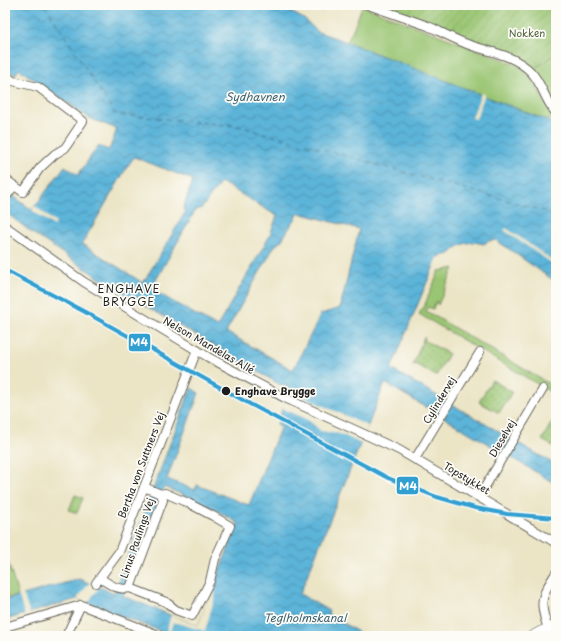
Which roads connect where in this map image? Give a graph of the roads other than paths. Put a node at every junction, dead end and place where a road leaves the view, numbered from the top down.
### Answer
1 (368, 5) edge
2 (5, 75) edge
3 (556, 113) edge
4 (5, 179) edge
5 (10, 192) edge
6 (5, 226) edge
7 (197, 350) junction
8 (480, 352) dead end
9 (543, 389) dead end
10 (365, 434) joint
11 (415, 459) junction
12 (148, 488) junction
13 (161, 494) junction
14 (479, 497) junction
15 (556, 543) edge
16 (556, 572) edge
17 (98, 581) joint
18 (128, 589) junction
19 (81, 605) junction
20 (5, 627) edge
21 (552, 627) edge
22 (66, 636) edge
23 (161, 636) edge
24 (534, 636) edge

1 - 3 street
2 - 5 street
4 - 5 street
6 - 7 street, Nelson Mandelas Allé
7 - 10 street, Nelson Mandelas Allé
7 - 12 street, Bertha von Suttners Vej
8 - 11 street, Cylindervej
9 - 14 street, Dieselvej
10 - 11 street, Topstykket
11 - 14 street, Topstykket
12 - 13 street, Linus Paulings Vej
12 - 17 street, Bertha von Suttners Vej
13 - 18 street, Linus Paulings Vej
13 - 18 street, Linus Paulings Vej
14 - 15 street, Topstykket
16 - 21 street
17 - 18 street, Linus Paulings Vej
19 - 20 street
19 - 22 street
19 - 23 street
21 - 24 street

